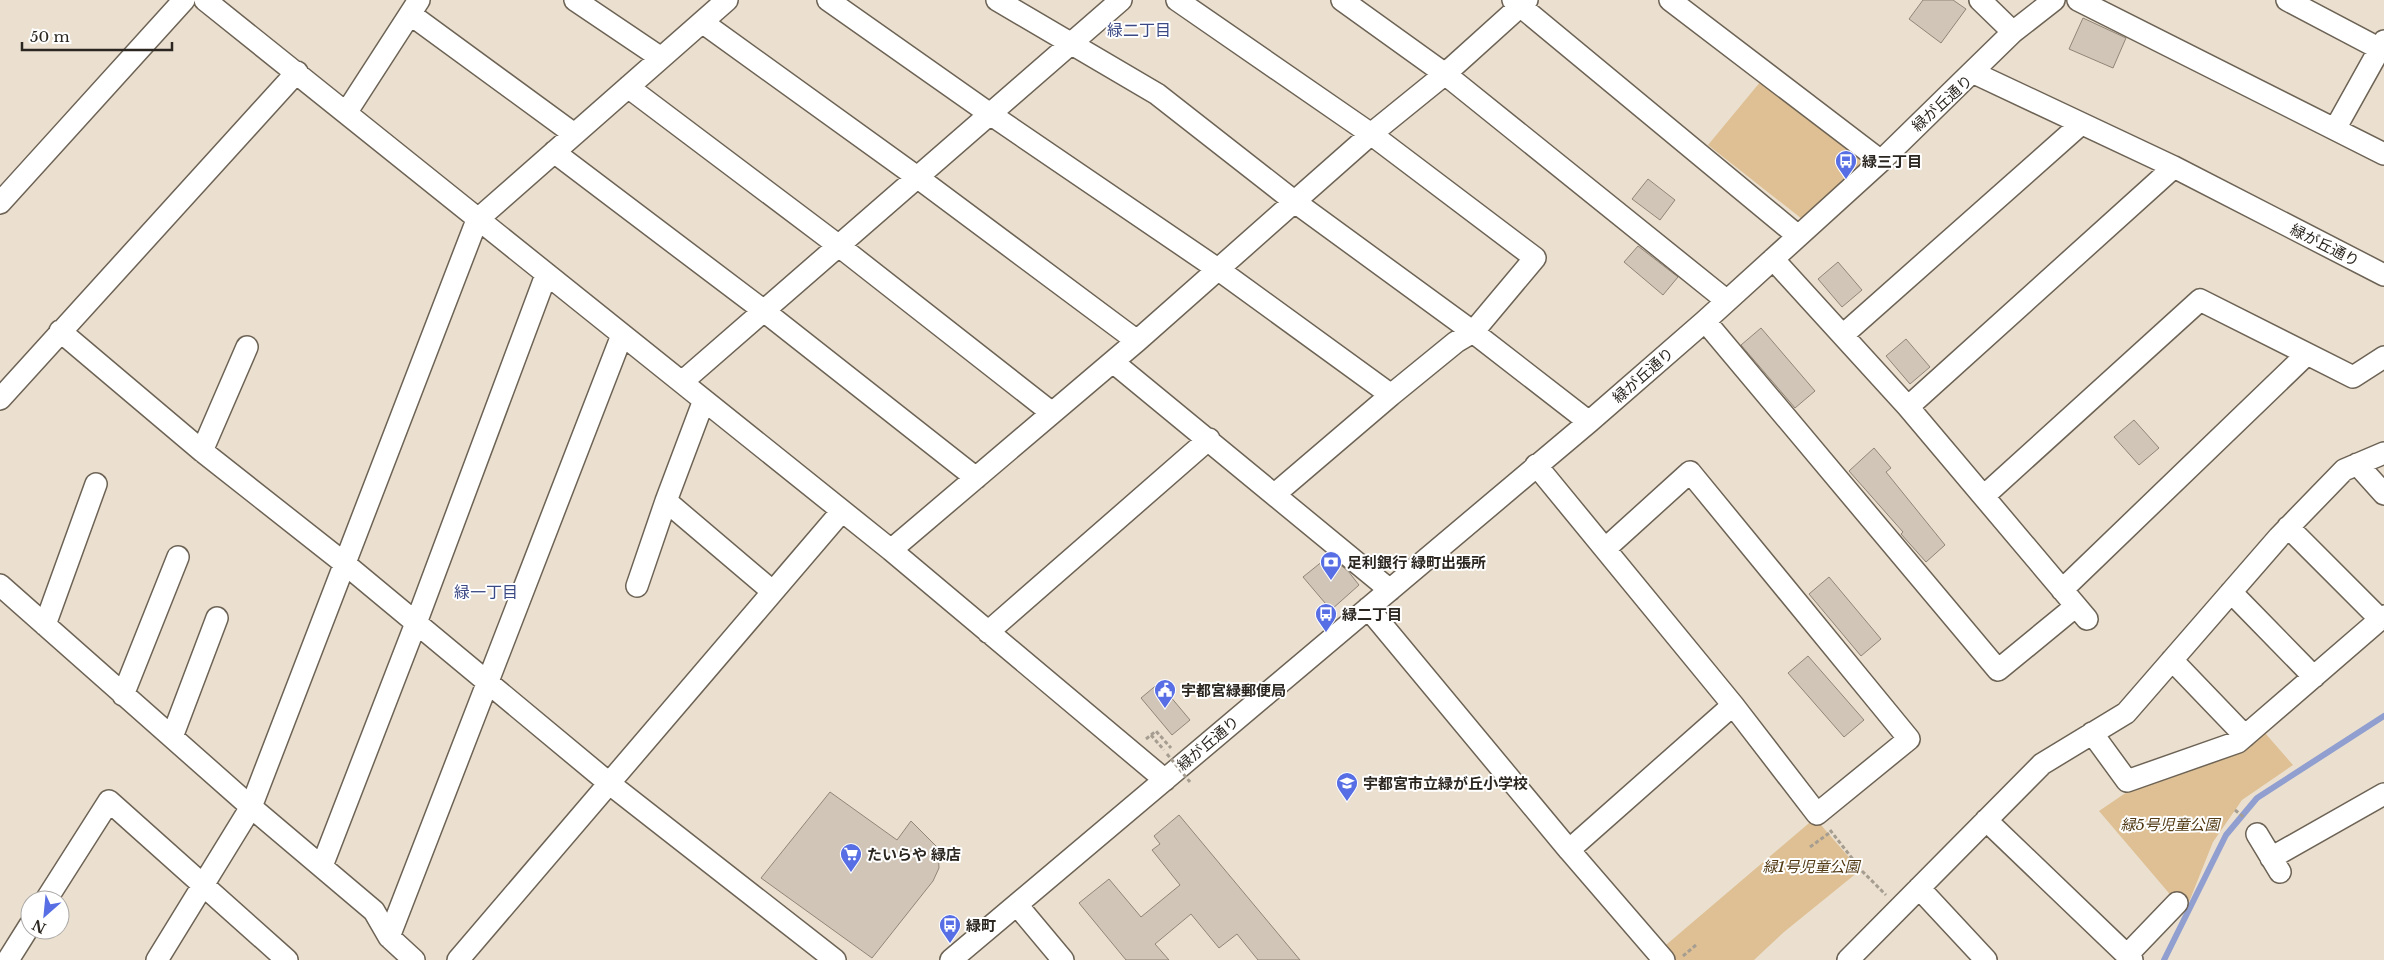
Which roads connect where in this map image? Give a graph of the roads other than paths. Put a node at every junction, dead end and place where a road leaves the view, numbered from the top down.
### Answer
1 (184, 0) edge
2 (205, 0) edge
3 (575, 0) edge
4 (727, 0) edge
5 (828, 0) edge
6 (997, 0) edge
7 (1121, 0) edge
8 (1177, 0) edge
9 (1342, 0) edge
10 (1670, 0) edge
11 (1980, 0) edge
12 (2054, 0) edge
13 (2078, 0) edge
14 (2287, 0) edge
15 (1521, 2) edge
16 (414, 7) edge
17 (702, 22) junction
18 (2013, 32) junction
19 (1070, 44) junction
20 (2382, 45) edge
21 (661, 58) junction
22 (297, 72) junction
23 (1972, 72) junction
24 (1445, 74) junction
25 (628, 87) junction
26 (346, 113) junction
27 (990, 114) junction
28 (2081, 124) junction
29 (2335, 129) junction
30 (574, 134) junction
31 (1371, 134) junction
32 (554, 152) junction
33 (2384, 154) edge
34 (1881, 161) junction
35 (2174, 167) junction
36 (917, 178) junction
37 (1295, 202) junction
38 (0, 203) edge
39 (477, 220) junction
40 (1798, 236) junction
41 (839, 246) junction
42 (1773, 259) junction
43 (1218, 270) junction
44 (546, 275) junction
45 (2384, 275) edge
46 (1728, 301) junction
47 (764, 311) junction
48 (1705, 321) junction
49 (60, 331) junction
50 (1473, 332) junction
51 (622, 335) junction
52 (1843, 335) junction
53 (1137, 341) junction
54 (246, 347) dead end
55 (2307, 354) junction
56 (2384, 357) edge
57 (1113, 362) junction
58 (682, 382) junction
59 (1391, 396) junction
60 (0, 398) edge
61 (704, 400) junction
62 (1908, 407) junction
63 (1052, 413) junction
64 (1589, 422) junction
65 (1209, 440) junction
66 (202, 451) junction
67 (2384, 453) edge
68 (2357, 464) junction
69 (1536, 465) junction
70 (976, 478) junction
71 (96, 484) dead end
72 (1275, 494) junction
73 (2384, 494) edge
74 (1984, 496) junction
75 (666, 501) junction
76 (842, 511) junction
77 (2288, 527) junction
78 (1605, 549) junction
79 (891, 550) junction
80 (178, 557) dead end
81 (344, 563) junction
82 (0, 584) edge
83 (637, 586) dead end
84 (1390, 590) junction
85 (2062, 590) junction
86 (772, 591) junction
87 (2231, 592) junction
88 (1368, 608) junction
89 (2382, 617) edge
90 (217, 618) dead end
91 (416, 623) junction
92 (45, 625) junction
93 (988, 632) junction
94 (2172, 660) junction
95 (2314, 677) junction
96 (488, 683) junction
97 (123, 695) junction
98 (1733, 705) junction
99 (2092, 733) junction
100 (2245, 736) junction
101 (172, 737) junction
102 (1165, 780) junction
103 (610, 784) junction
104 (2384, 794) edge
105 (251, 807) junction
106 (1986, 820) junction
107 (2253, 828) road end
108 (1569, 850) junction
109 (322, 866) junction
110 (204, 886) junction
111 (1919, 888) junction
112 (52, 890) edge
113 (2176, 903) dead end
114 (1017, 905) junction
115 (21, 940) edge
116 (401, 952) edge
117 (1660, 955) edge
118 (2129, 957) edge
119 (281, 958) edge
120 (1854, 958) edge
121 (8, 960) edge
122 (157, 960) edge
123 (458, 960) edge
124 (835, 960) edge
125 (951, 960) edge
126 (1063, 960) edge
127 (1986, 960) edge

1 - 38 street
2 - 22 street
3 - 21 street
4 - 17 street
5 - 27 street
6 - 19 street
7 - 19 street
8 - 31 street
9 - 24 street
10 - 34 street
11 - 18 street
12 - 18 street
13 - 29 street
14 - 20 street
15 - 24 street
15 - 40 street
16 - 26 street
16 - 30 street
17 - 21 street
17 - 36 street
18 - 23 street
19 - 27 street
19 - 37 street
20 - 29 street
21 - 25 street
22 - 26 street
22 - 49 street
23 - 28 street, 緑が丘通り
23 - 34 street, 緑が丘通り
24 - 31 street
24 - 46 street
25 - 30 street
25 - 41 street
26 - 39 street
27 - 36 street
27 - 43 street
28 - 35 street, 緑が丘通り
28 - 52 street
29 - 33 street
30 - 32 street
31 - 37 street
31 - 50 street
32 - 39 street
32 - 47 street
34 - 40 street, 緑が丘通り
35 - 45 street, 緑が丘通り
35 - 62 street
36 - 41 street
36 - 53 street
37 - 43 street
37 - 50 street
39 - 44 street
39 - 81 street
40 - 42 street, 緑が丘通り
41 - 47 street
41 - 63 street
42 - 46 street, 緑が丘通り
42 - 52 street
43 - 53 street
43 - 59 street
44 - 51 street
44 - 91 street
46 - 48 street, 緑が丘通り
47 - 58 street
47 - 70 street
48 - 64 street, 緑が丘通り
48 - 85 street
49 - 60 street
49 - 66 street
50 - 59 street
50 - 64 street
51 - 58 street
51 - 96 street
52 - 62 street
53 - 57 street
54 - 66 street
55 - 56 street
55 - 74 street
55 - 85 street
57 - 63 street
57 - 65 street
58 - 61 street
59 - 72 street
61 - 75 street
61 - 76 street
62 - 74 street
63 - 70 street
64 - 69 street, 緑が丘通り
65 - 72 street
65 - 93 street
66 - 81 street
67 - 68 street
68 - 73 street
68 - 77 street
69 - 78 street
69 - 84 street, 緑が丘通り
70 - 79 street
71 - 92 street
72 - 84 street
74 - 85 street
75 - 83 street
75 - 86 street
76 - 79 street
76 - 86 street
77 - 87 street
77 - 89 street
78 - 98 street
78 - 98 street
79 - 93 street
80 - 97 street
81 - 91 street
81 - 105 street
82 - 92 street
84 - 88 street, 緑が丘通り
86 - 103 street
87 - 94 street
87 - 95 street
88 - 102 street, 緑が丘通り
88 - 108 street
89 - 95 street
90 - 101 street
91 - 96 street
91 - 109 street
92 - 97 street
93 - 102 street
94 - 99 street
94 - 100 street
95 - 100 street
96 - 103 street
96 - 116 street
97 - 101 street
98 - 108 street
99 - 100 street
99 - 106 street
101 - 105 street
102 - 114 street, 緑が丘通り
103 - 123 street
103 - 124 street
104 - 107 street
105 - 109 street
105 - 110 street
106 - 111 street
106 - 118 street
108 - 117 street
109 - 116 street
110 - 112 street
110 - 119 street
110 - 122 street
111 - 120 street
111 - 127 street
113 - 118 street
114 - 125 street, 緑が丘通り
114 - 126 street
115 - 121 street

